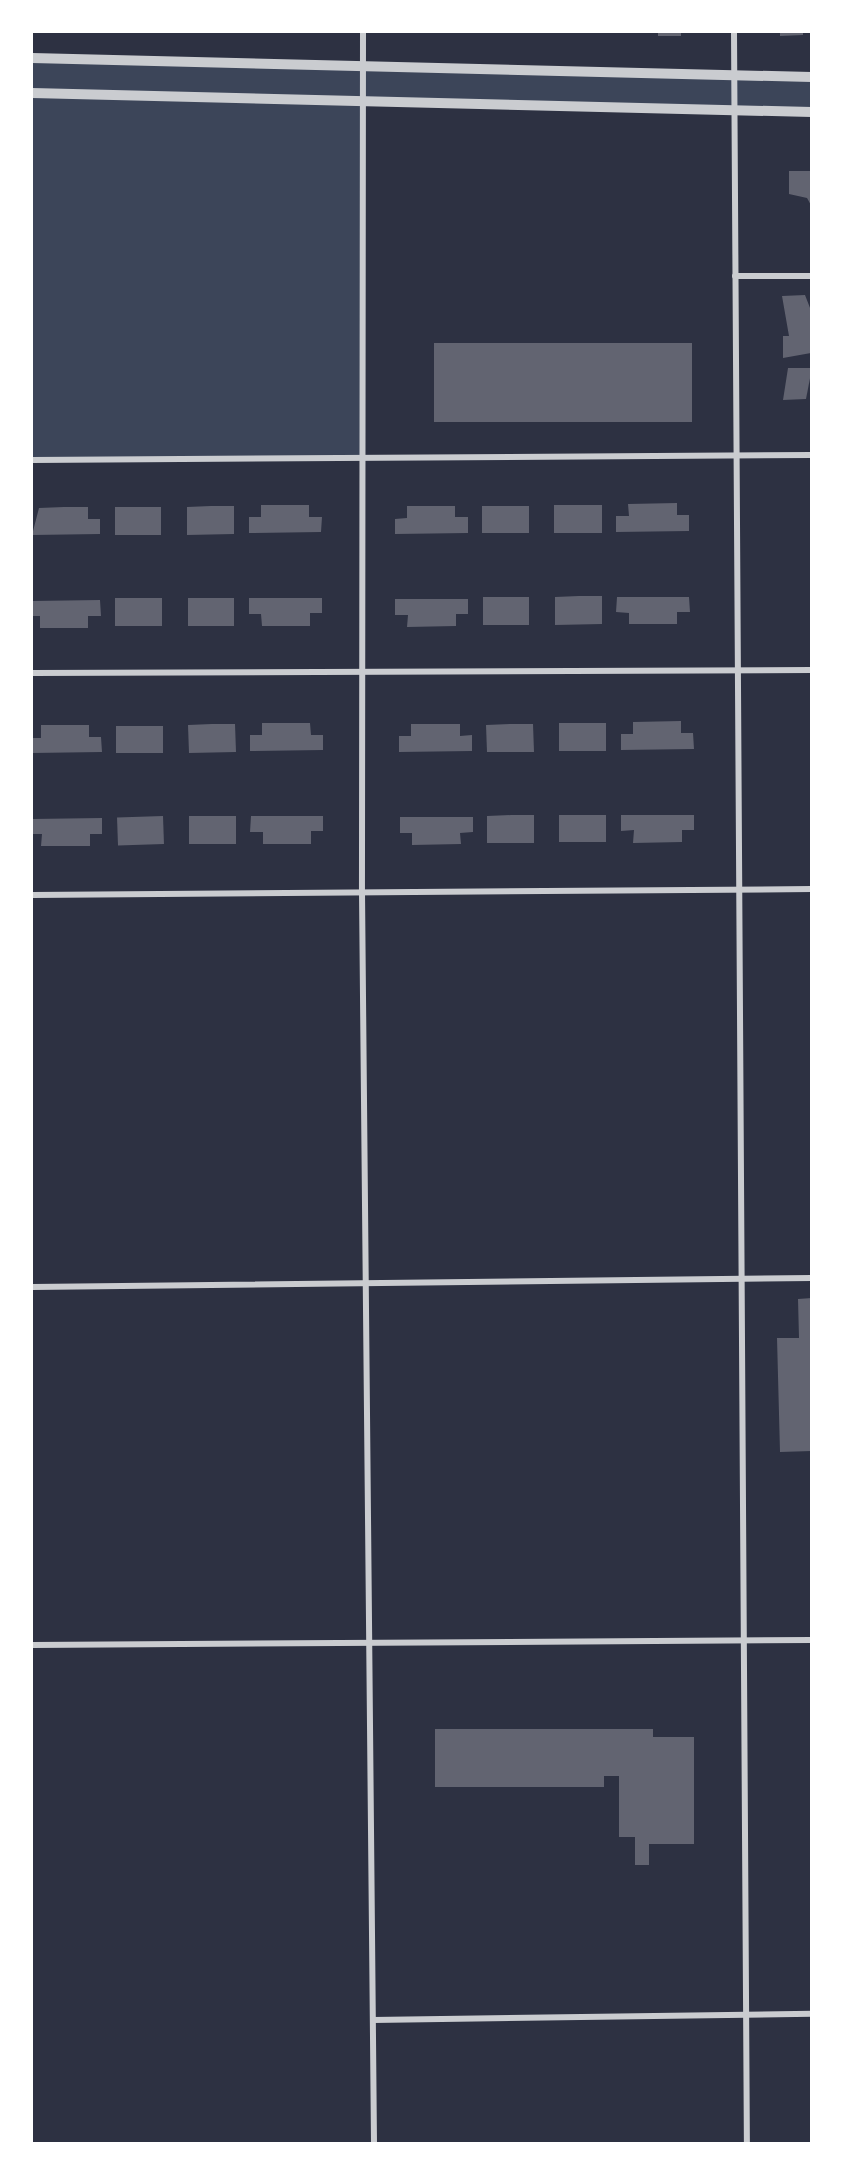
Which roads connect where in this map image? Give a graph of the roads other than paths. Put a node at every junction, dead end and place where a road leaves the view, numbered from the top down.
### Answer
1 (363, 32) edge
2 (734, 32) edge
3 (32, 58) edge
4 (363, 66) junction
5 (734, 75) junction
6 (812, 77) edge
7 (32, 93) edge
8 (363, 101) junction
9 (734, 110) junction
10 (812, 112) edge
11 (735, 276) junction
12 (812, 276) edge
13 (737, 455) junction
14 (812, 455) edge
15 (363, 458) junction
16 (32, 460) edge
17 (738, 670) junction
18 (812, 670) edge
19 (362, 672) junction
20 (32, 673) edge
21 (739, 889) junction
22 (812, 889) edge
23 (362, 892) junction
24 (32, 895) edge
25 (742, 1278) junction
26 (812, 1278) edge
27 (369, 1283) junction
28 (32, 1287) edge
29 (812, 1640) edge
30 (744, 1641) junction
31 (369, 1643) junction
32 (32, 1645) edge
33 (812, 2014) edge
34 (747, 2015) junction
35 (373, 2020) junction
36 (374, 2144) edge
37 (747, 2144) edge

1 - 4 street
2 - 5 street
3 - 4 street
4 - 5 street
4 - 8 street
5 - 6 street
5 - 9 street
7 - 8 street
8 - 9 street
8 - 15 street
9 - 10 street
9 - 11 street
11 - 12 street
11 - 13 street
13 - 14 street
13 - 15 street
13 - 17 street
15 - 16 street
15 - 19 street
17 - 18 street
17 - 19 street
17 - 21 street
19 - 20 street
19 - 23 street
21 - 22 street
21 - 23 street
21 - 25 street
23 - 24 street
23 - 27 street
25 - 26 street
25 - 27 street
25 - 30 street
27 - 28 street
27 - 31 street
29 - 30 street
30 - 31 street
30 - 34 street
31 - 32 street
31 - 35 street
33 - 34 street
34 - 35 street
34 - 37 street
35 - 36 street

